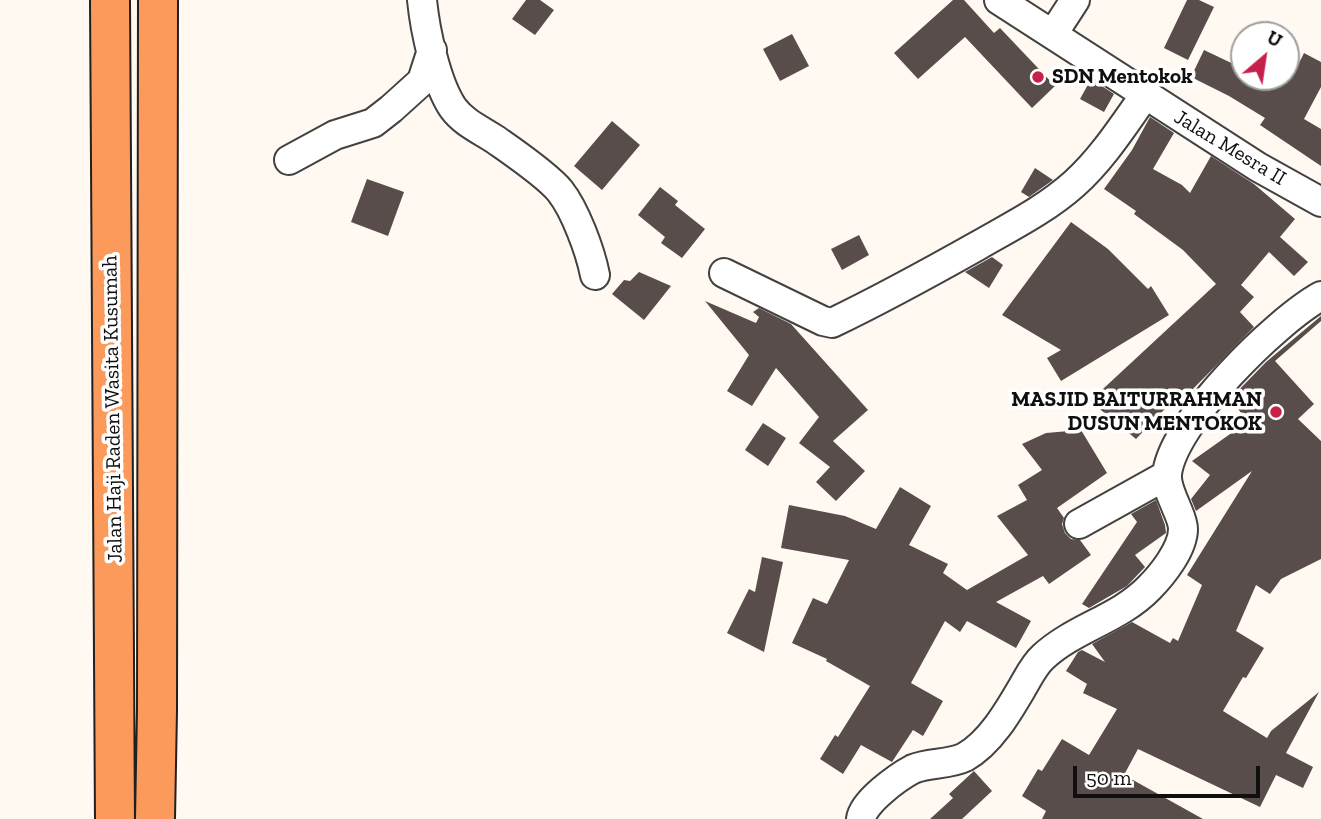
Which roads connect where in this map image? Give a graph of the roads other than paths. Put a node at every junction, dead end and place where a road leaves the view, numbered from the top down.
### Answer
1 (110, 0) edge
2 (158, 0) edge
3 (422, 0) edge
4 (999, 0) edge
5 (1075, 0) edge
6 (1053, 34) junction
7 (432, 50) junction
8 (1144, 95) junction
9 (289, 160) dead end
10 (1321, 202) edge
11 (111, 243) junction
12 (156, 246) junction
13 (724, 273) dead end
14 (595, 275) dead end
15 (1321, 296) edge
16 (1167, 475) junction
17 (1079, 524) dead end
18 (860, 818) edge
19 (115, 819) edge
20 (155, 819) edge

1 - 11 highway, Jalan Haji Raden Wasita Kusumah
2 - 12 highway, Jalan Haji Raden Wasita Kusumah
3 - 7 street
4 - 6 street, Jalan Mesra II
5 - 6 street
6 - 8 street, Jalan Mesra II
7 - 9 street
7 - 14 street
8 - 10 street, Jalan Mesra II
8 - 13 street
11 - 12 highway
11 - 19 highway, Jalan Haji Raden Wasita Kusumah
12 - 20 highway, Jalan Haji Raden Wasita Kusumah
15 - 16 street
16 - 17 street
16 - 18 street

